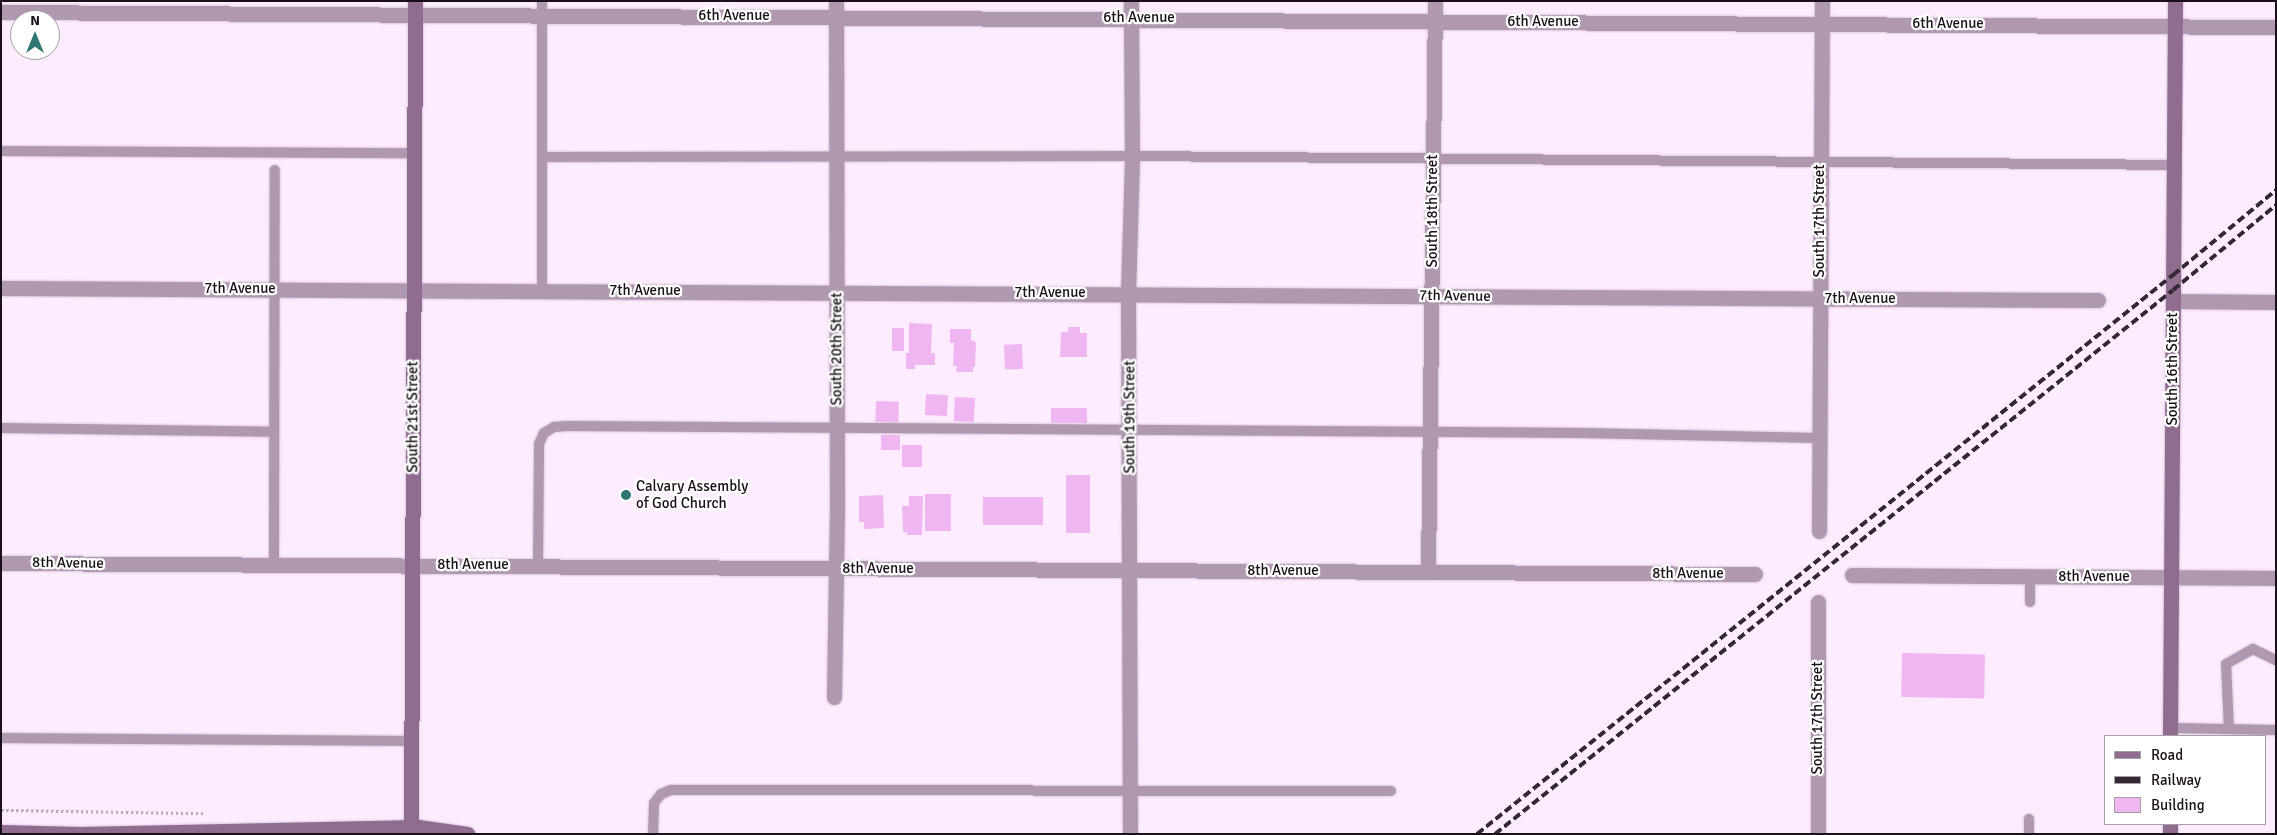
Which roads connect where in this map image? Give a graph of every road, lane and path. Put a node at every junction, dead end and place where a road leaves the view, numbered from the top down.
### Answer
1 (1131, 1) edge
2 (1435, 1) edge
3 (1822, 1) edge
4 (2175, 1) edge
5 (415, 8) edge
6 (542, 8) edge
7 (836, 9) edge
8 (1, 12) edge
9 (1131, 18) junction
10 (1435, 21) junction
11 (1821, 23) junction
12 (2175, 26) junction
13 (2276, 27) edge
14 (1, 151) edge
15 (414, 153) junction
16 (837, 156) junction
17 (1132, 156) junction
18 (542, 157) junction
19 (1433, 159) junction
20 (1821, 162) junction
21 (2174, 165) junction
22 (275, 170) dead end
23 (1, 288) edge
24 (274, 289) junction
25 (413, 290) junction
26 (542, 290) junction
27 (837, 292) junction
28 (1128, 294) junction
29 (1432, 296) junction
30 (1820, 299) junction
31 (2098, 300) dead end
32 (2173, 301) junction
33 (2276, 302) edge
34 (1, 428) edge
35 (837, 429) junction
36 (1130, 430) junction
37 (274, 432) junction
38 (1430, 433) junction
39 (1819, 438) junction
40 (1819, 531) dead end
41 (1, 563) edge
42 (412, 565) junction
43 (274, 566) junction
44 (538, 566) junction
45 (836, 568) junction
46 (1130, 570) junction
47 (1428, 572) junction
48 (1755, 574) dead end
49 (1852, 575) dead end
50 (2030, 576) junction
51 (2171, 577) junction
52 (2276, 578) edge
53 (1818, 602) dead end
54 (2030, 602) dead end
55 (2276, 660) edge
56 (834, 697) dead end
57 (2229, 729) junction
58 (2276, 730) edge
59 (2170, 732) edge
60 (1, 738) edge
61 (411, 741) junction
62 (1130, 789) junction
63 (1391, 791) dead end
64 (2029, 820) dead end
65 (411, 830) edge
66 (1, 832) edge
67 (118, 833) edge
68 (468, 834) edge
69 (654, 834) edge
70 (1130, 834) edge
71 (1818, 834) edge
72 (2029, 834) edge

1 - 9 street, South 19th Street
2 - 10 street, South 18th Street
3 - 11 street, South 17th Street
4 - 12 main road, South 16th Street
5 - 6 street, 6th Avenue
5 - 8 street, 6th Avenue
5 - 15 main road, South 21st Street
6 - 7 street, 6th Avenue
6 - 18 lane
7 - 9 street, 6th Avenue
7 - 16 street, South 20th Street
9 - 10 street, 6th Avenue
9 - 17 street, South 19th Street
10 - 11 street, 6th Avenue
10 - 19 street, South 18th Street
11 - 12 street, 6th Avenue
11 - 20 street, South 17th Street
12 - 13 street, 6th Avenue
12 - 21 main road, South 16th Street
14 - 15 lane
15 - 25 main road, South 21st Street
16 - 17 lane
16 - 18 lane
16 - 27 street, South 20th Street
17 - 19 lane
17 - 28 street, South 19th Street
18 - 26 lane
19 - 20 lane
19 - 29 street, South 18th Street
20 - 21 lane
20 - 30 street, South 17th Street
21 - 32 main road, South 16th Street
22 - 24 lane
23 - 24 street, 7th Avenue
24 - 25 street, 7th Avenue
24 - 37 lane
25 - 26 street, 7th Avenue
25 - 42 main road, South 21st Street
26 - 27 street, 7th Avenue
27 - 28 street, 7th Avenue
27 - 35 street, South 20th Street
28 - 29 street, 7th Avenue
28 - 36 street, South 19th Street
29 - 30 street, 7th Avenue
29 - 38 street, South 18th Street
30 - 31 street, 7th Avenue
30 - 39 street, South 17th Street
32 - 33 street
32 - 51 main road, South 16th Street
34 - 37 lane
35 - 36 lane
35 - 44 lane
35 - 45 street, South 20th Street
36 - 38 lane
36 - 46 street, South 19th Street
37 - 43 lane
38 - 39 lane
38 - 47 street, South 18th Street
39 - 40 street, South 17th Street
41 - 43 street, 8th Avenue
42 - 43 street, 8th Avenue
42 - 44 street, 8th Avenue
42 - 61 main road, South 21st Street
44 - 45 street, 8th Avenue
45 - 46 street, 8th Avenue
45 - 56 street, South 20th Street
46 - 47 street, 8th Avenue
46 - 62 street, South 19th Street
47 - 48 street, 8th Avenue
49 - 50 street, 8th Avenue
50 - 51 street, 8th Avenue
50 - 54 lane
51 - 52 street, 8th Avenue
51 - 59 main road, South 16th Street
53 - 71 street, South 17th Street
55 - 57 lane
57 - 58 lane
57 - 59 lane
60 - 61 lane
61 - 65 main road, South 21st Street
62 - 63 lane
62 - 69 lane
62 - 70 street, South 19th Street
64 - 72 lane
65 - 67 main road
65 - 68 main road
66 - 67 main road

